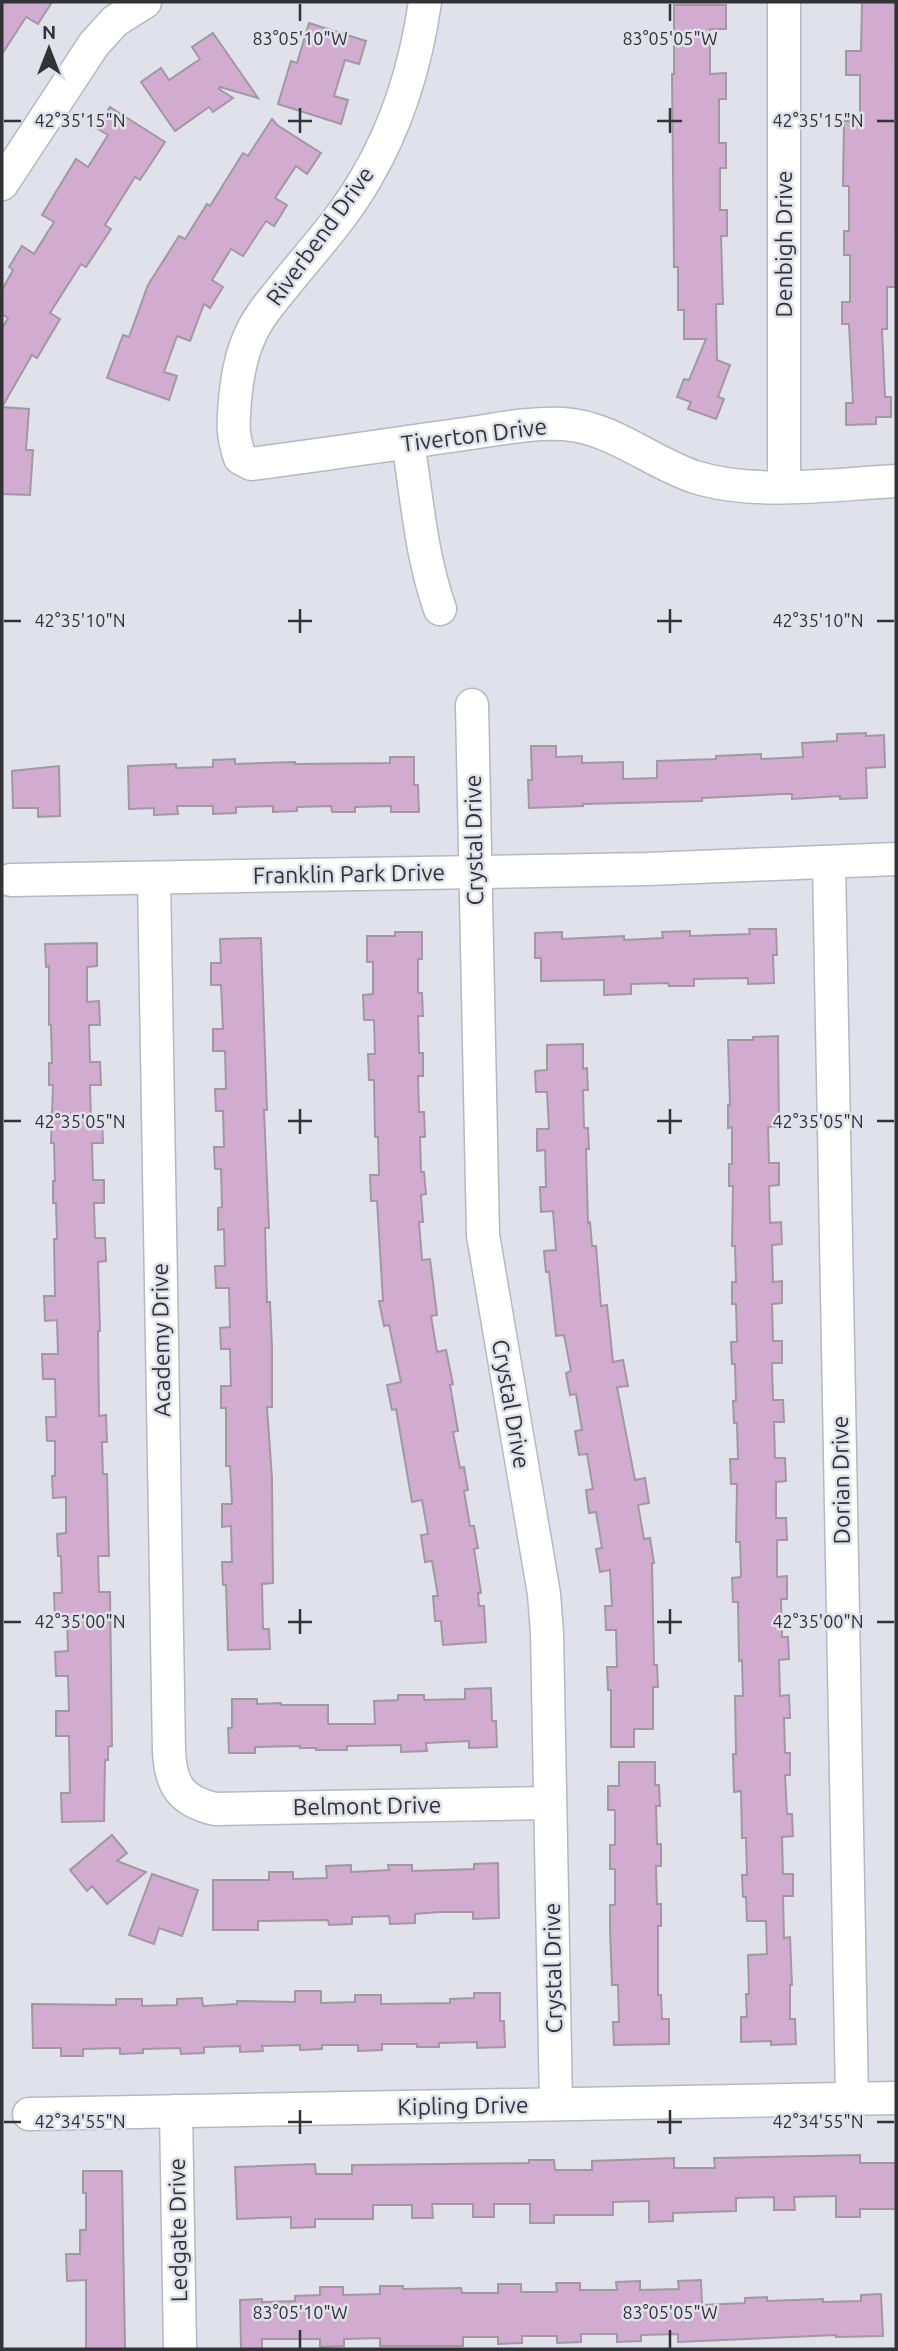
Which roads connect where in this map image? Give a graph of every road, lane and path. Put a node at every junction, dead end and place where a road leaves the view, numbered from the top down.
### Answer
1 (145, 2) edge
2 (425, 2) edge
3 (784, 2) edge
4 (2, 184) edge
5 (408, 442) junction
6 (251, 464) joint
7 (896, 481) edge
8 (784, 486) junction
9 (440, 609) dead end
10 (472, 705) dead end
11 (896, 859) edge
12 (829, 863) junction
13 (474, 872) junction
14 (154, 878) junction
15 (11, 880) dead end
16 (186, 1797) joint
17 (550, 1803) junction
18 (852, 2098) junction
19 (896, 2098) edge
20 (556, 2104) junction
21 (176, 2111) junction
22 (29, 2114) dead end
23 (180, 2349) edge

1 - 4 street
2 - 6 street, Riverbend Drive
3 - 8 street, Denbigh Drive
5 - 6 street, Tiverton Drive
5 - 8 street, Tiverton Drive
5 - 9 street
7 - 8 street, Tiverton Drive
10 - 13 street, Crystal Drive
11 - 12 street, Franklin Park Drive
12 - 13 street, Franklin Park Drive
12 - 18 street, Dorian Drive
13 - 14 street, Franklin Park Drive
13 - 17 street, Crystal Drive
14 - 15 street, Franklin Park Drive
14 - 16 street, Academy Drive
16 - 17 street, Belmont Drive
17 - 20 street, Crystal Drive
18 - 19 street, Kipling Drive
18 - 20 street, Kipling Drive
20 - 21 street, Kipling Drive
21 - 22 street, Kipling Drive
21 - 23 street, Ledgate Drive

